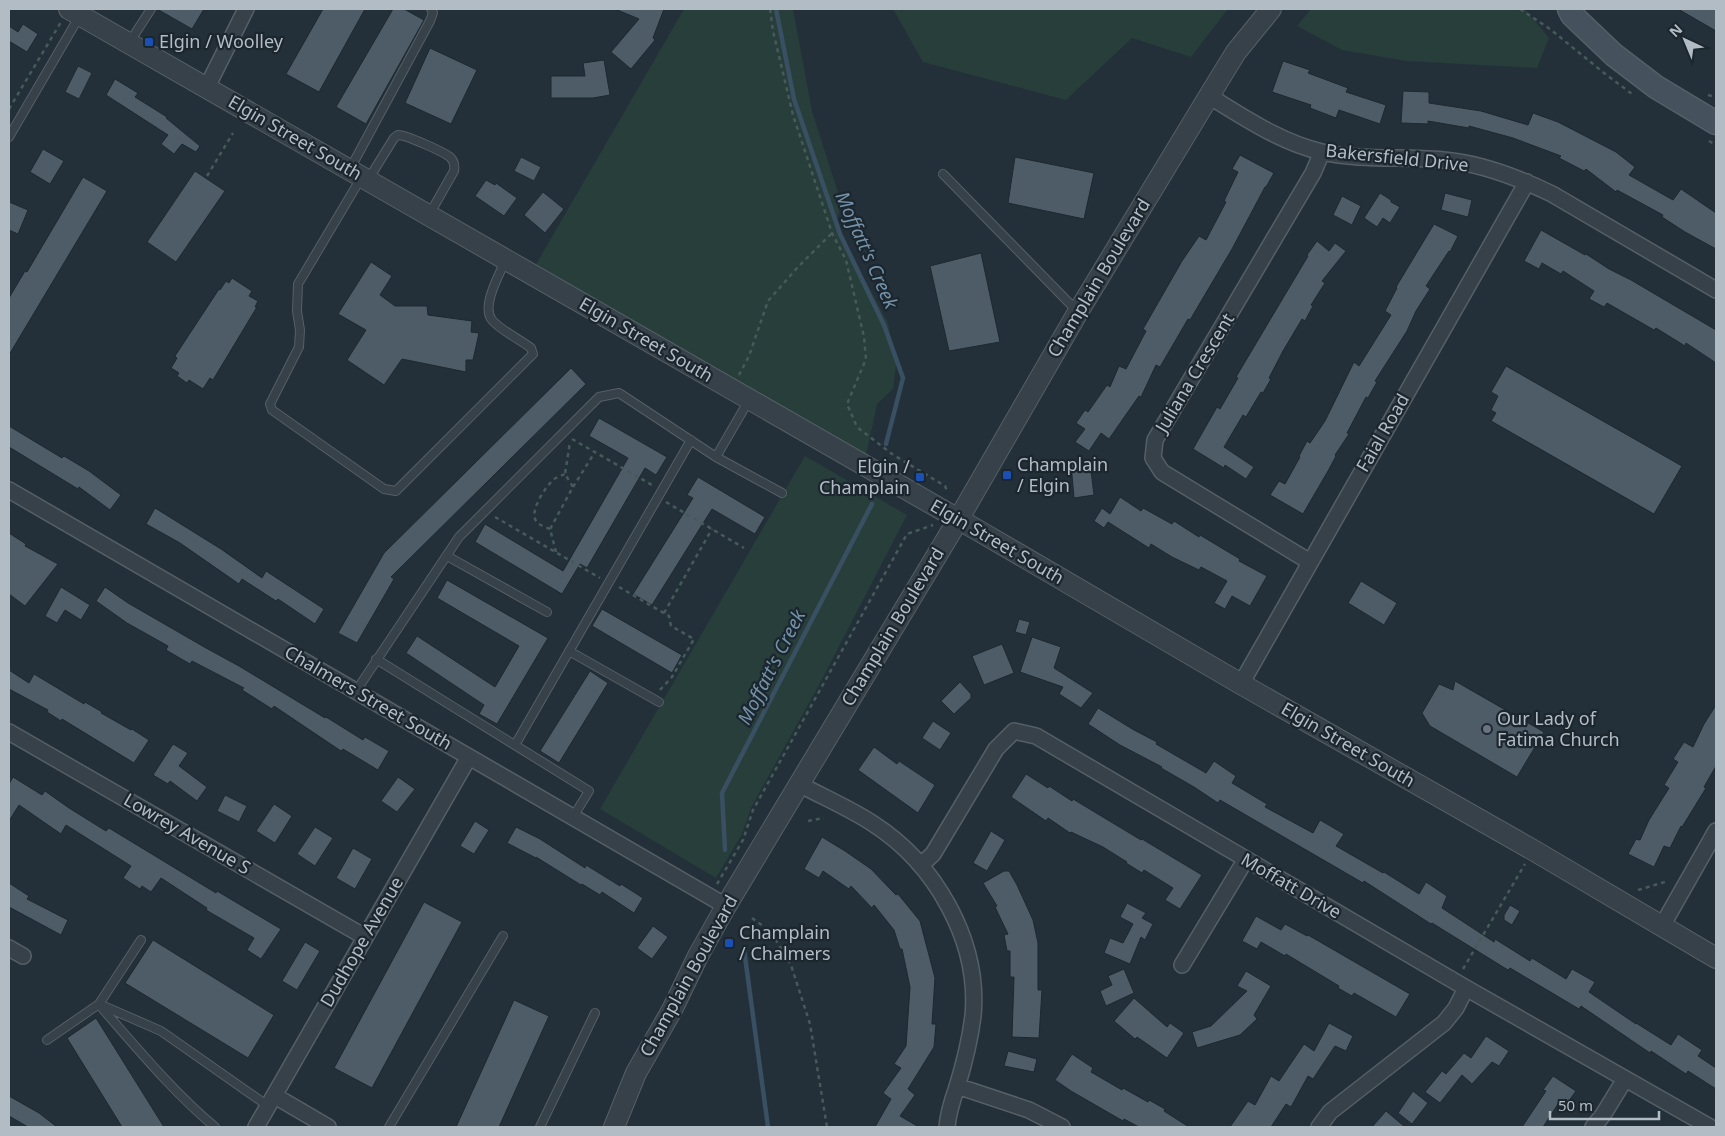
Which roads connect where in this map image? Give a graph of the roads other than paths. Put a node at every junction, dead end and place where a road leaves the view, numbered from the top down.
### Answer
1 (150, 9) edge
2 (246, 9) edge
3 (431, 9) edge
4 (1270, 9) edge
5 (1567, 11) edge
6 (70, 14) edge
7 (129, 43) junction
8 (207, 87) junction
9 (1209, 96) junction
10 (1716, 123) edge
11 (9, 137) edge
12 (1322, 152) junction
13 (943, 174) dead end
14 (360, 175) junction
15 (1527, 182) junction
16 (429, 215) junction
17 (506, 260) junction
18 (1716, 290) edge
19 (1078, 312) junction
20 (748, 400) junction
21 (691, 440) junction
22 (716, 457) junction
23 (9, 490) edge
24 (782, 493) dead end
25 (958, 520) junction
26 (447, 556) junction
27 (1310, 562) junction
28 (547, 612) dead end
29 (569, 651) junction
30 (376, 660) junction
31 (1241, 684) junction
32 (356, 691) junction
33 (659, 702) dead end
34 (9, 732) edge
35 (515, 745) junction
36 (469, 757) junction
37 (799, 784) junction
38 (573, 817) junction
39 (1716, 832) edge
40 (1246, 859) junction
41 (921, 865) junction
42 (726, 906) junction
43 (1662, 926) junction
44 (503, 936) dead end
45 (364, 937) junction
46 (141, 940) dead end
47 (9, 948) edge
48 (23, 956) dead end
49 (1716, 958) edge
50 (1182, 965) dead end
51 (1461, 985) junction
52 (99, 1004) junction
53 (596, 1013) dead end
54 (47, 1040) dead end
55 (1625, 1079) junction
56 (957, 1086) junction
57 (271, 1101) junction
58 (215, 1127) edge
59 (256, 1127) edge
60 (328, 1127) edge
61 (389, 1127) edge
62 (540, 1127) edge
63 (615, 1127) edge
64 (947, 1127) edge
65 (1062, 1127) edge
66 (1319, 1127) edge
67 (1593, 1127) edge
68 (1710, 1127) edge

1 - 7 lane
2 - 8 street
3 - 14 lane
4 - 9 street, Champlain Boulevard
5 - 10 main road
6 - 7 street, Elgin Street South
6 - 11 lane
7 - 8 street, Elgin Street South
8 - 14 street, Elgin Street South
9 - 12 street, Bakersfield Drive
9 - 19 street, Champlain Boulevard
12 - 15 street, Bakersfield Drive
12 - 27 street, Juliana Crescent
13 - 19 lane
14 - 16 street, Elgin Street South
14 - 16 lane
14 - 17 lane
15 - 18 street, Bakersfield Drive
15 - 27 street, Faial Road
16 - 17 street, Elgin Street South
17 - 20 street, Elgin Street South
19 - 25 street, Champlain Boulevard
20 - 22 lane
20 - 25 street, Elgin Street South
21 - 22 lane
21 - 26 lane
21 - 29 lane
22 - 24 lane
23 - 32 street, Chalmers Street South
25 - 31 street, Elgin Street South
25 - 37 street, Champlain Boulevard
26 - 28 lane
26 - 30 lane
27 - 31 street, Faial Road
29 - 33 lane
29 - 35 lane
30 - 32 lane
30 - 35 lane
31 - 43 street, Elgin Street South
32 - 36 street, Chalmers Street South
34 - 45 street, Lowrey Avenue S
35 - 38 lane
36 - 38 street, Chalmers Street South
36 - 45 street, Dudhope Avenue
37 - 41 street
37 - 42 street, Champlain Boulevard
38 - 42 street, Chalmers Street South
39 - 43 street
40 - 41 street, Moffatt Drive
40 - 50 street
40 - 51 street, Moffatt Drive
41 - 56 street
42 - 63 street, Champlain Boulevard
43 - 49 street, Elgin Street South
44 - 61 lane
45 - 57 street, Dudhope Avenue
46 - 52 lane
47 - 48 street
51 - 55 street, Moffatt Drive
51 - 66 street
52 - 54 lane
52 - 57 lane
52 - 58 lane
53 - 62 lane
55 - 67 street
55 - 68 street, Moffatt Drive
56 - 64 street
56 - 65 street
57 - 59 street, Dudhope Avenue
57 - 60 street

